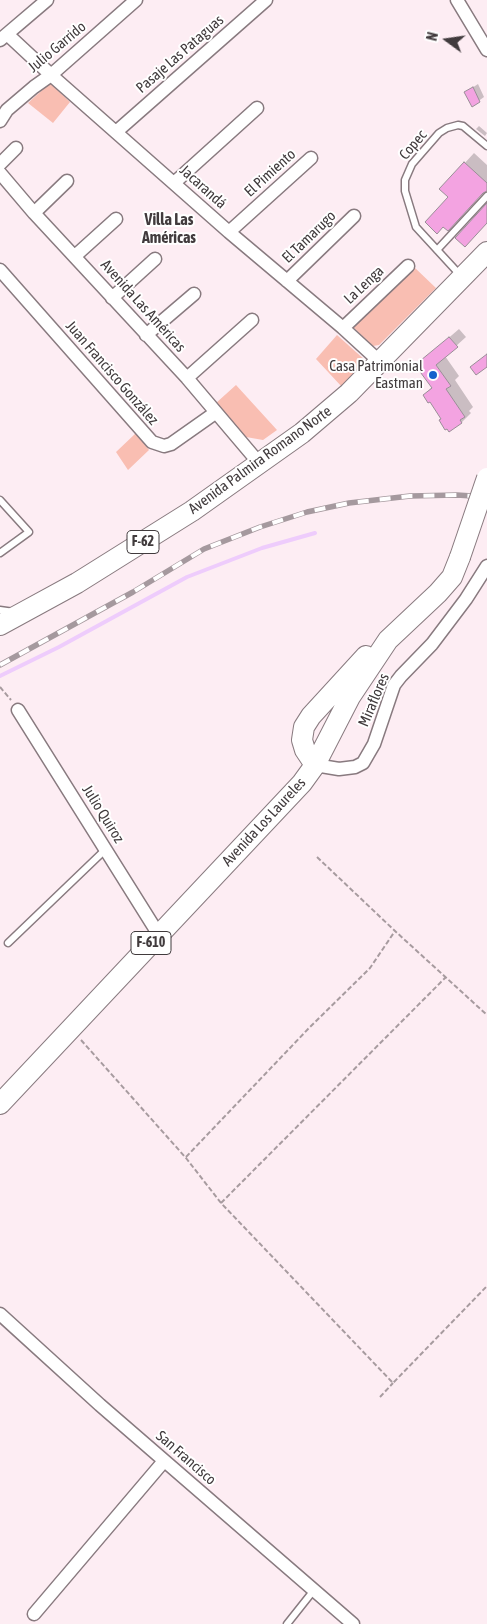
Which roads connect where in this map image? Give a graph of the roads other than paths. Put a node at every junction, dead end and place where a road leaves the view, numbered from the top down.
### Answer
1 (46, 0) edge
2 (136, 0) edge
3 (266, 0) edge
4 (458, 0) edge
5 (4, 37) edge
6 (487, 50) edge
7 (51, 75) junction
8 (257, 108) dead end
9 (0, 121) edge
10 (116, 132) junction
11 (487, 146) edge
12 (16, 148) dead end
13 (310, 158) dead end
14 (0, 164) edge
15 (0, 173) edge
16 (67, 181) dead end
17 (174, 183) junction
18 (487, 196) edge
19 (34, 213) junction
20 (354, 216) dead end
21 (116, 219) dead end
22 (229, 232) junction
23 (437, 250) junction
24 (487, 252) edge
25 (75, 256) junction
26 (155, 259) dead end
27 (408, 266) dead end
28 (0, 270) edge
29 (462, 278) junction
30 (286, 281) junction
31 (194, 294) dead end
32 (112, 298) junction
33 (252, 320) dead end
34 (343, 328) junction
35 (146, 335) junction
36 (379, 361) junction
37 (187, 378) junction
38 (215, 413) junction
39 (259, 463) junction
40 (487, 478) edge
41 (0, 500) edge
42 (0, 553) edge
43 (487, 566) edge
44 (0, 610) edge
45 (22, 613) junction
46 (0, 625) edge
47 (388, 640) junction
48 (18, 710) road end
49 (315, 765) junction
50 (106, 849) junction
51 (159, 935) junction
52 (8, 943) dead end
53 (0, 1104) edge
54 (0, 1314) edge
55 (164, 1460) junction
56 (314, 1590) junction
57 (34, 1614) dead end
58 (286, 1624) edge
59 (353, 1624) edge

1 - 5 street
2 - 7 street, Julio Garrido
3 - 10 street, Pasaje Las Pataguas
4 - 6 street
5 - 7 street, Jacarandá
7 - 9 street, Julio Garrido
7 - 10 street, Jacarandá
8 - 17 street
10 - 17 street, Jacarandá
11 - 23 lane, Copec
12 - 14 street
13 - 22 street, El Pimiento
15 - 19 street, Avenida Las Américas
16 - 19 street
17 - 22 street, Jacarandá
18 - 23 lane
19 - 25 street, Avenida Las Américas
20 - 30 street, El Tamarugo
21 - 25 street
22 - 30 street, Jacarandá
23 - 29 lane, Copec
24 - 29 main road, Avenida Palmira Romano Norte / F-62
25 - 32 street, Avenida Las Américas
26 - 32 street
27 - 34 street, La Lenga
28 - 38 street, Juan Francisco González
29 - 36 main road, Avenida Palmira Romano Norte / F-62
30 - 34 street, Jacarandá
31 - 35 street
32 - 35 street, Avenida Las Américas
33 - 37 street
34 - 36 street, Jacarandá
35 - 37 street, Avenida Las Américas
36 - 39 main road, Avenida Palmira Romano Norte / F-62
37 - 38 street, Avenida Las Américas
38 - 39 street, Avenida Las Américas
39 - 45 main road, Avenida Palmira Romano Norte / F-62
40 - 47 main road, Avenida Los Laureles / F-610, bridge
41 - 42 lane
43 - 49 street, Miraflores
44 - 45 lane
45 - 46 main road, Avenida Palmira Romano Norte / F-62
47 - 49 main road, Avenida Los Laureles / F-610
47 - 49 main road
48 - 50 street, Julio Quiroz
49 - 51 main road, Avenida Los Laureles / F-610
50 - 51 street, Julio Quiroz
50 - 52 lane
51 - 53 main road, Avenida Los Laureles / F-610
54 - 55 street, San Francisco
55 - 56 street, San Francisco
55 - 57 street
56 - 58 lane
56 - 59 street, San Francisco

